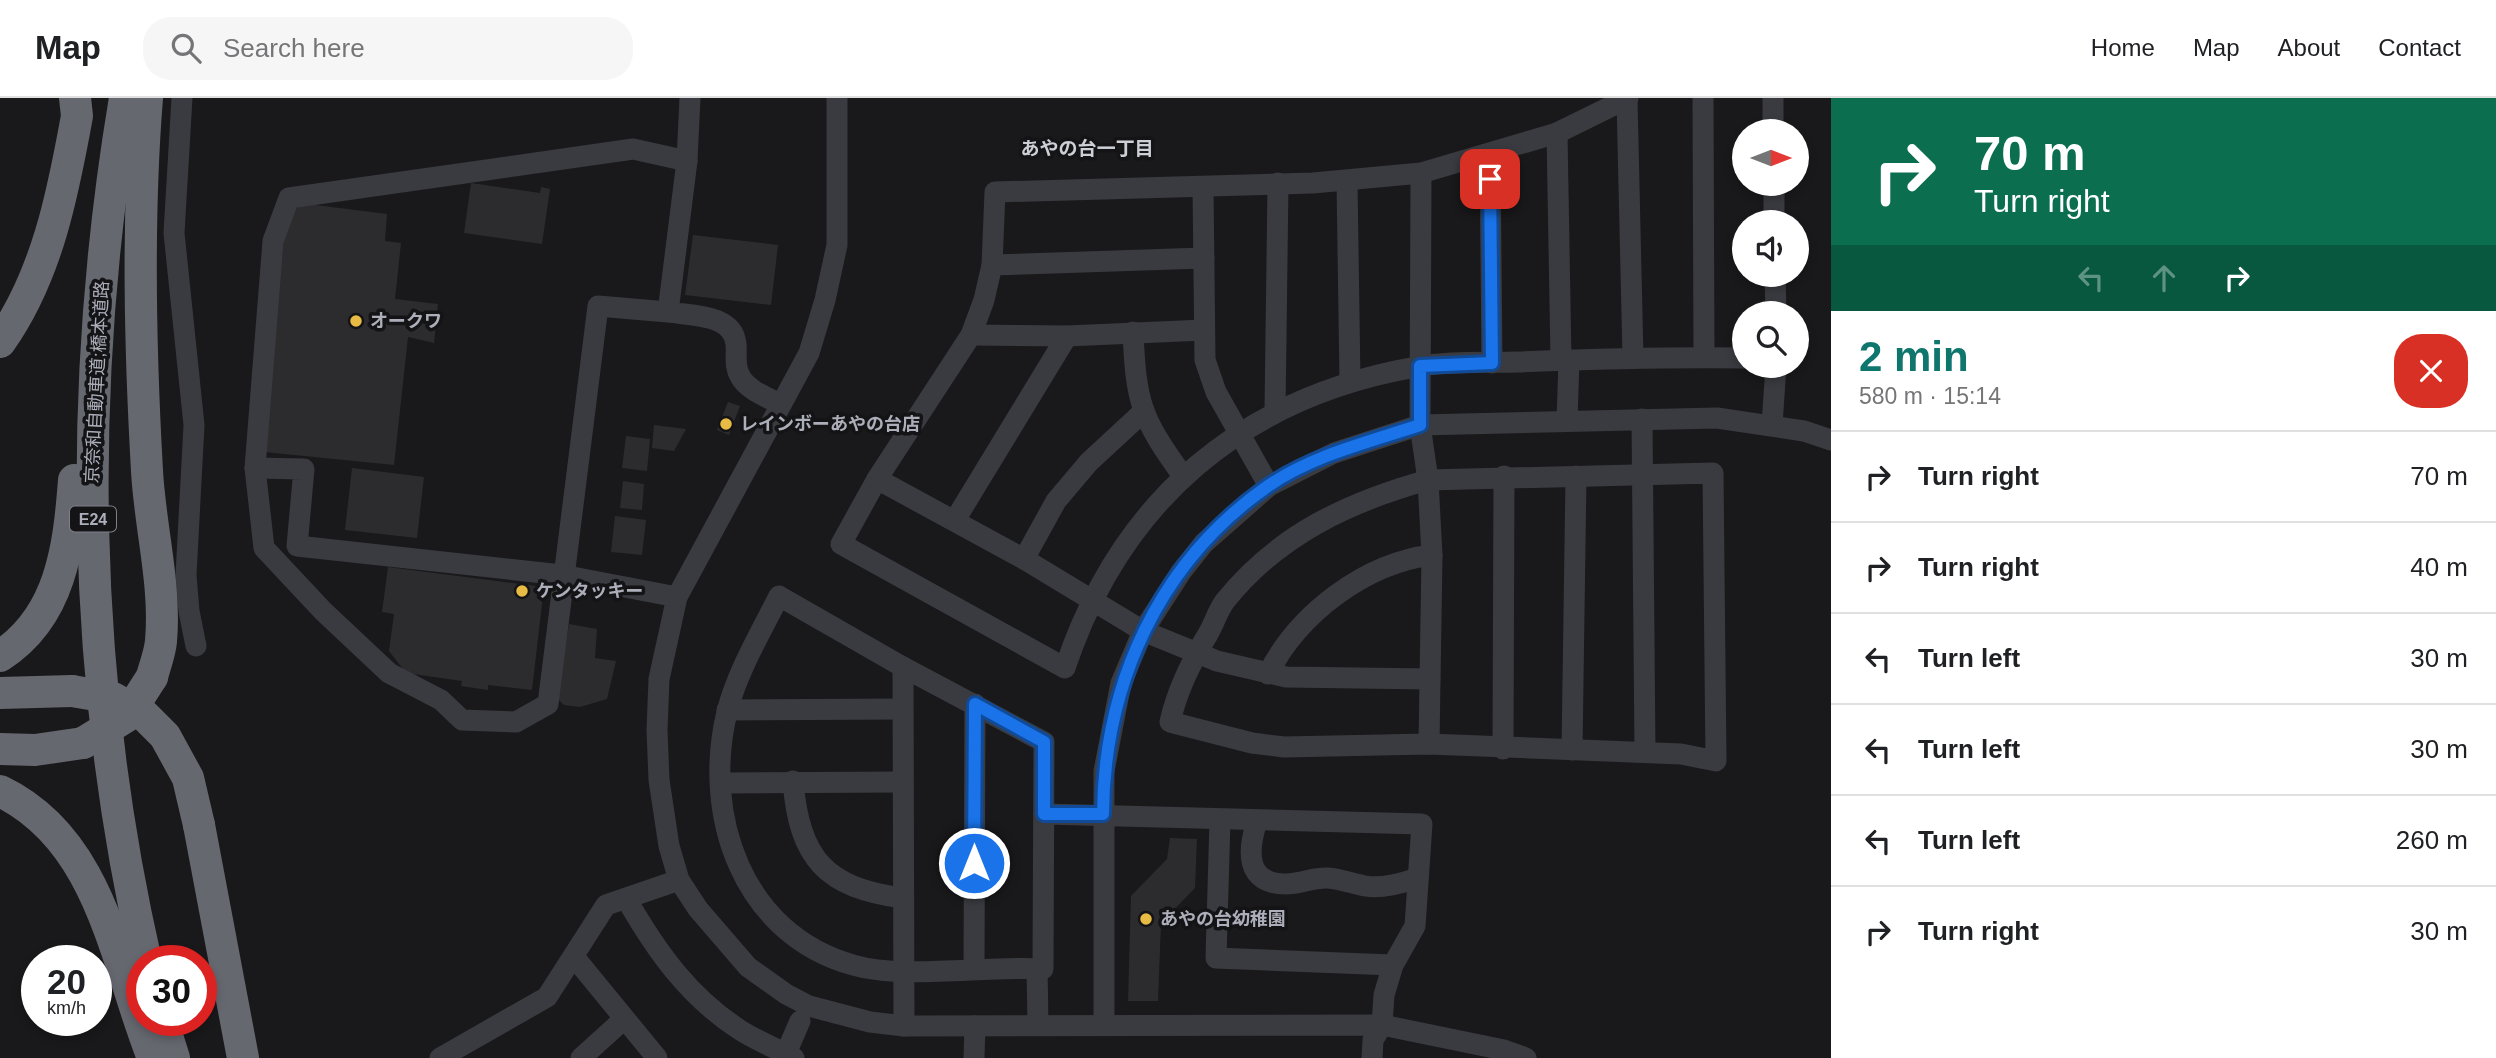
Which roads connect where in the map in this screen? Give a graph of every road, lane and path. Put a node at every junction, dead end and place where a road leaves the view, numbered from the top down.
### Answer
1 (69, 98) edge
2 (75, 98) edge
3 (125, 98) edge
4 (147, 98) edge
5 (182, 98) edge
6 (690, 98) edge
7 (838, 98) edge
8 (1628, 98) edge
9 (1703, 98) edge
10 (1773, 98) edge
11 (1773, 119) edge
12 (1557, 133) junction
13 (1490, 154) junction
14 (687, 161) junction
15 (1421, 173) junction
16 (1347, 181) junction
17 (1278, 183) junction
18 (1203, 187) junction
19 (1204, 258) junction
20 (992, 265) junction
21 (668, 312) junction
22 (98, 328) junction
23 (1204, 330) junction
24 (1, 332) edge
25 (1133, 332) junction
26 (971, 335) junction
27 (1067, 336) junction
28 (1704, 357) junction
29 (1633, 358) junction
30 (1732, 358) edge
31 (1565, 360) junction
32 (1492, 363) junction
33 (1420, 366) junction
34 (1775, 378) edge
35 (1350, 382) junction
36 (780, 404) junction
37 (1275, 412) junction
38 (1142, 413) junction
39 (1642, 419) junction
40 (1567, 421) junction
41 (1420, 425) junction
42 (1772, 425) junction
43 (1237, 433) junction
44 (1831, 440) edge
45 (255, 468) junction
46 (1644, 474) junction
47 (1182, 476) junction
48 (1504, 476) junction
49 (1576, 476) junction
50 (877, 479) junction
51 (1428, 480) junction
52 (1269, 486) junction
53 (955, 520) junction
54 (1432, 555) junction
55 (1024, 558) junction
56 (562, 575) junction
57 (677, 597) junction
58 (1093, 599) junction
59 (1143, 631) junction
60 (196, 646) dead end
61 (1196, 653) junction
62 (0, 656) edge
63 (903, 667) junction
64 (1268, 674) junction
65 (1430, 679) junction
66 (0, 693) edge
67 (975, 704) junction
68 (902, 709) junction
69 (727, 710) junction
70 (1429, 744) junction
71 (0, 749) edge
72 (1503, 749) junction
73 (1572, 750) junction
74 (1645, 752) junction
75 (793, 781) junction
76 (902, 782) junction
77 (721, 783) junction
78 (0, 791) edge
79 (1044, 814) junction
80 (1103, 814) junction
81 (1220, 820) junction
82 (1257, 821) junction
83 (1418, 878) junction
84 (679, 880) junction
85 (903, 898) junction
86 (627, 900) junction
87 (142, 945) edge
88 (575, 958) junction
89 (1393, 965) junction
90 (1037, 968) junction
91 (974, 969) junction
92 (906, 970) junction
93 (623, 1020) junction
94 (800, 1021) dead end
95 (1038, 1024) junction
96 (1104, 1025) junction
97 (1382, 1025) junction
98 (904, 1026) junction
99 (975, 1026) junction
100 (167, 1036) edge
101 (788, 1057) edge
102 (153, 1058) edge
103 (174, 1058) edge
104 (243, 1058) edge
105 (440, 1058) edge
106 (581, 1058) edge
107 (657, 1058) edge
108 (974, 1058) edge
109 (1372, 1058) edge
110 (1526, 1058) edge

1 - 24 highway
2 - 24 highway
3 - 22 highway, 京奈和自動車道;橋本道路 / E24
4 - 71 highway, bridge
5 - 60 street
6 - 14 street
7 - 36 street
8 - 12 street
8 - 29 street
9 - 28 street
10 - 11 street
12 - 13 street
12 - 31 street
13 - 15 street
13 - 32 street
14 - 21 street
14 - 45 street
15 - 16 street
15 - 33 street
16 - 17 street
16 - 35 street
17 - 18 street
17 - 37 street
18 - 19 street
18 - 20 street
19 - 20 street
19 - 23 street
20 - 26 street
21 - 36 street
21 - 56 street
22 - 62 highway
22 - 87 highway, 京奈和自動車道;橋本道路 / E24
23 - 25 street
23 - 43 street
25 - 27 street
25 - 38 street
26 - 27 street
26 - 50 street
27 - 53 street
28 - 29 street
28 - 30 street
29 - 31 street
31 - 32 street
31 - 40 street
32 - 33 street
33 - 35 street
33 - 41 street
34 - 42 street
35 - 37 street
36 - 57 street
37 - 43 street
38 - 47 street
38 - 55 street
39 - 40 street
39 - 42 street
39 - 46 street
40 - 41 street
41 - 51 street
41 - 52 street
42 - 44 street
43 - 47 street
43 - 52 street
45 - 56 street
45 - 56 street
46 - 49 street
46 - 74 street
46 - 74 street
47 - 58 street
48 - 49 street
48 - 51 street
48 - 72 street
49 - 73 street
50 - 53 street
50 - 58 street
51 - 54 street
51 - 61 street
52 - 59 street
53 - 55 street
54 - 64 street
54 - 65 street
55 - 58 street
56 - 57 street
57 - 84 street
58 - 59 street
59 - 61 street
59 - 80 street
61 - 64 street
61 - 70 street
63 - 67 street
63 - 68 street
63 - 69 street
64 - 65 street
65 - 70 street
66 - 104 highway, bridge
67 - 79 street
67 - 91 street
68 - 69 street
68 - 76 street
69 - 77 street
70 - 72 street
72 - 73 street
73 - 74 street
75 - 76 street
75 - 77 street
75 - 85 street
76 - 85 street
77 - 92 street
78 - 102 highway
79 - 80 street
79 - 90 street
80 - 81 street
80 - 96 street
81 - 82 street
81 - 89 street
82 - 83 street
82 - 83 street
83 - 89 street
84 - 86 street
84 - 98 street
85 - 92 street
86 - 88 street
86 - 101 street
88 - 93 street
88 - 105 street
89 - 97 street
90 - 91 street
90 - 95 street
91 - 92 street
92 - 98 street
93 - 106 street
93 - 107 street
94 - 101 street
95 - 96 street
95 - 99 street
96 - 97 street
97 - 109 street
97 - 110 street
98 - 99 street
99 - 108 street
100 - 103 highway

